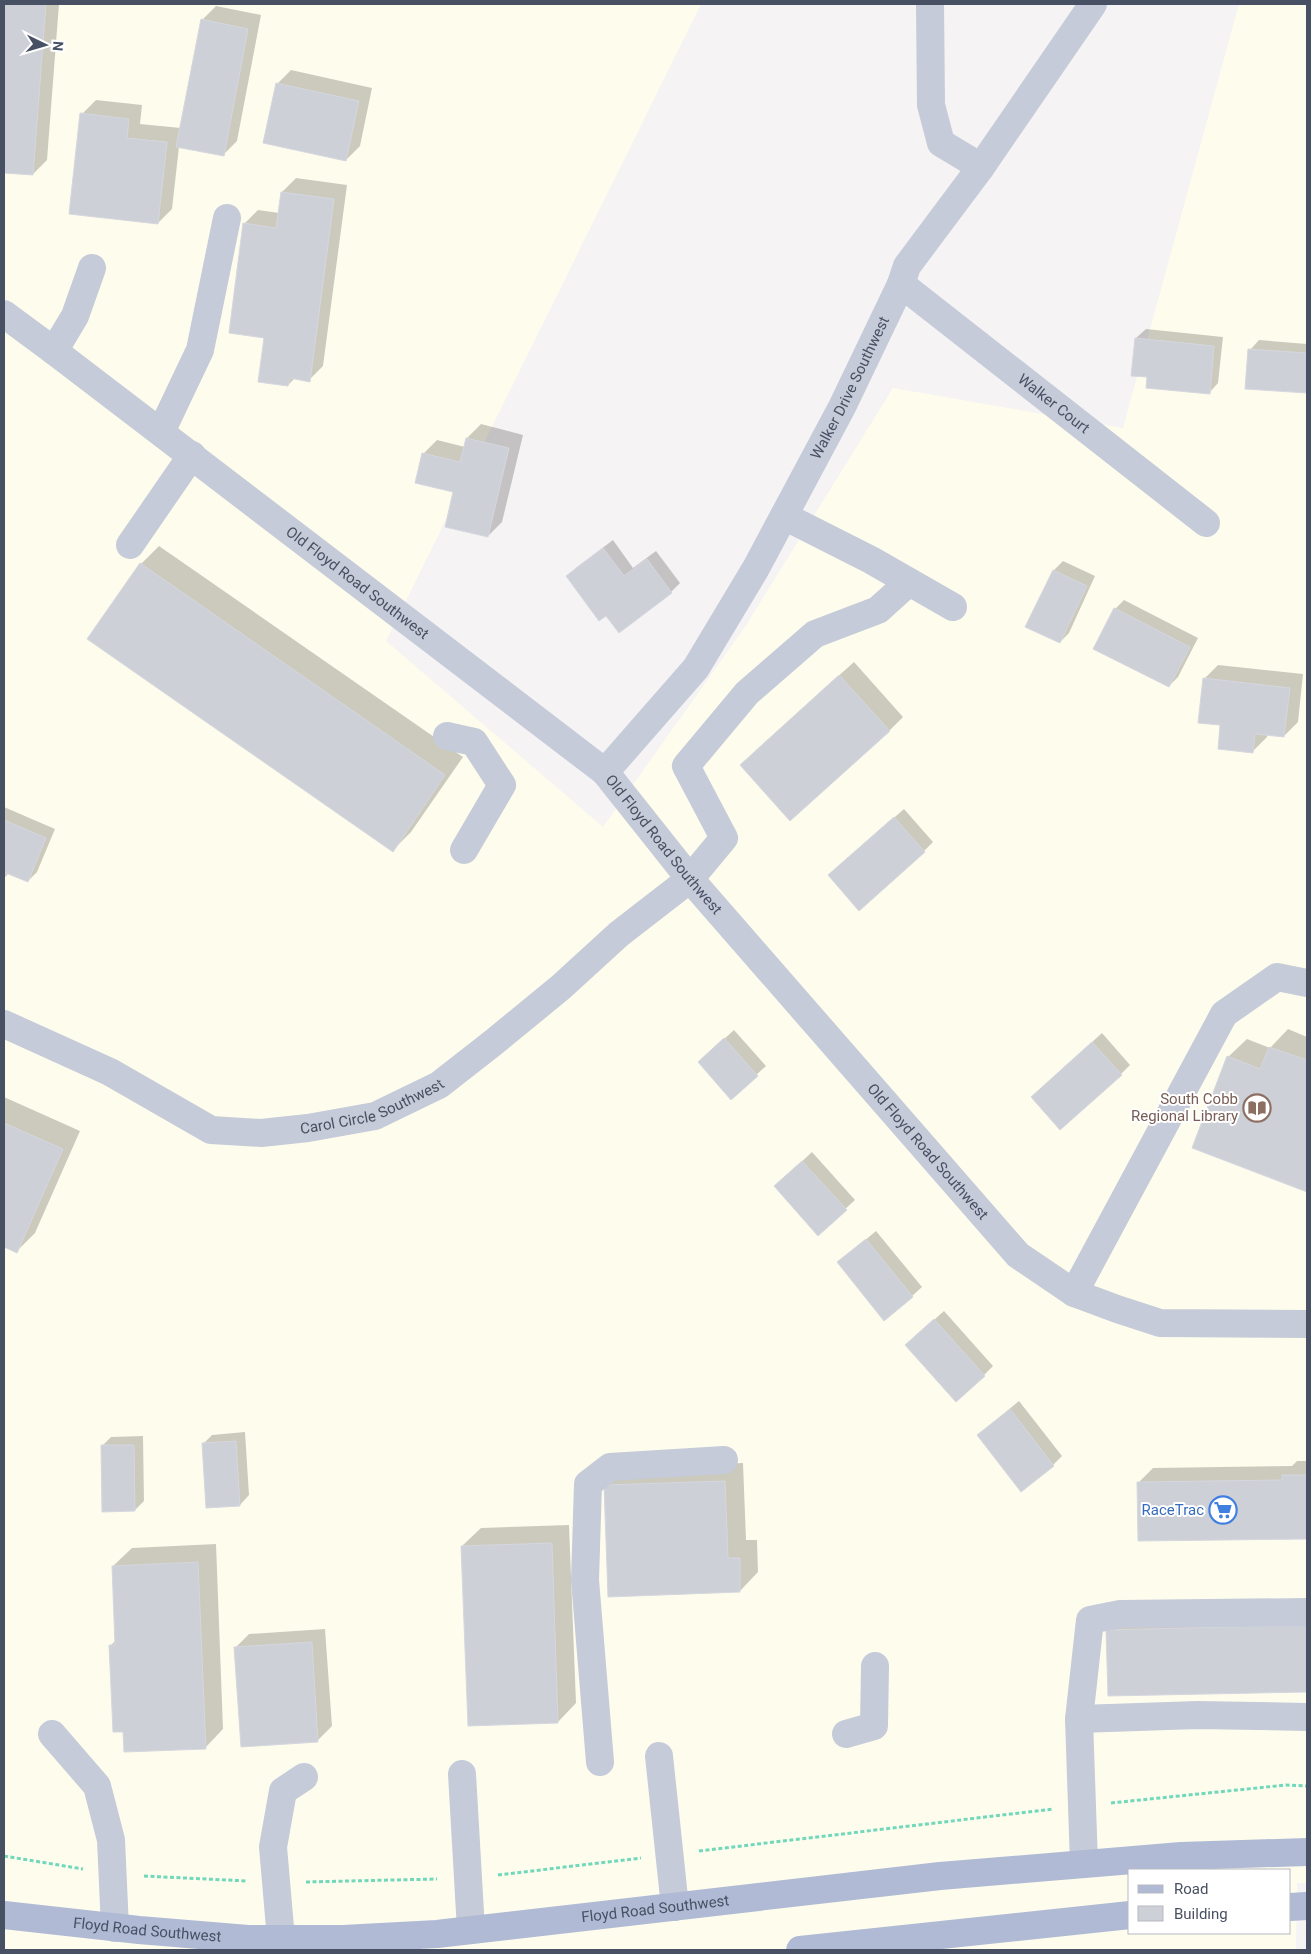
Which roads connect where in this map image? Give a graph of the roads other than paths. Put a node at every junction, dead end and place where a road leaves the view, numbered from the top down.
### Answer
1 (930, 4) edge
2 (1093, 4) edge
3 (982, 167) junction
4 (227, 218) dead end
5 (92, 268) dead end
6 (901, 284) junction
7 (4, 314) edge
8 (54, 351) junction
9 (161, 432) junction
10 (192, 455) junction
11 (784, 516) junction
12 (1206, 523) dead end
13 (130, 544) dead end
14 (909, 582) junction
15 (953, 607) dead end
16 (447, 736) dead end
17 (606, 772) junction
18 (464, 850) dead end
19 (690, 879) junction
20 (1307, 983) edge
21 (4, 1024) edge
22 (1074, 1293) junction
23 (1307, 1324) edge
24 (724, 1460) dead end
25 (1307, 1612) edge
26 (875, 1666) dead end
27 (1307, 1717) edge
28 (1079, 1719) junction
29 (52, 1734) dead end
30 (846, 1734) dead end
31 (660, 1756) dead end
32 (600, 1762) dead end
33 (462, 1774) dead end
34 (304, 1777) dead end
35 (1307, 1852) edge
36 (1084, 1864) junction
37 (1307, 1906) edge
38 (675, 1907) junction
39 (1291, 1907) edge
40 (4, 1915) edge
41 (1128, 1915) edge
42 (115, 1928) junction
43 (472, 1930) junction
44 (281, 1939) junction
45 (907, 1944) edge
46 (800, 1950) edge

1 - 3 street
2 - 3 street, Walker Drive Southwest
3 - 6 street, Walker Drive Southwest
4 - 9 street
5 - 8 street
6 - 11 street, Walker Drive Southwest
6 - 12 street, Walker Court
7 - 8 street, Old Floyd Road Southwest
8 - 9 street, Old Floyd Road Southwest
9 - 10 street, Old Floyd Road Southwest
10 - 13 street
10 - 17 street, Old Floyd Road Southwest
11 - 14 street
11 - 17 street, Walker Drive Southwest
14 - 15 street
14 - 19 street, Carol Circle Southwest
16 - 18 street
17 - 19 street, Old Floyd Road Southwest
19 - 21 street, Carol Circle Southwest
19 - 22 street, Old Floyd Road Southwest
20 - 22 street
22 - 23 street, Old Floyd Road Southwest
24 - 32 street
25 - 28 street
26 - 30 street
27 - 28 street
28 - 36 street
29 - 42 street
31 - 38 street
33 - 43 street
34 - 44 street
35 - 36 main road, Floyd Road Southwest
36 - 38 main road, Floyd Road Southwest
37 - 39 main road
38 - 43 main road, Floyd Road Southwest
40 - 42 main road, Floyd Road Southwest
41 - 45 main road
42 - 44 main road, Floyd Road Southwest
43 - 44 main road, Floyd Road Southwest
45 - 46 main road

